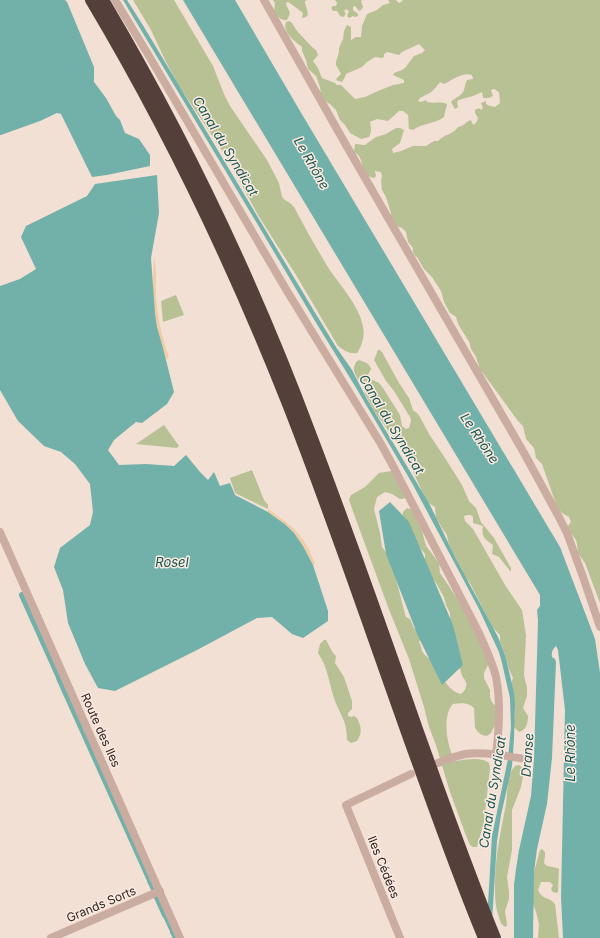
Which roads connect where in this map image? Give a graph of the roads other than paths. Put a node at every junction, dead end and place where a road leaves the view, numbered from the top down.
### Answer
1 (90, 0) edge
2 (103, 0) edge
3 (115, 0) edge
4 (264, 0) edge
5 (0, 532) edge
6 (598, 619) edge
7 (600, 627) edge
8 (498, 755) junction
9 (524, 759) dead end
10 (438, 763) dead end
11 (411, 774) dead end
12 (160, 892) junction
13 (51, 938) edge
14 (180, 938) edge
15 (400, 938) edge
16 (484, 938) edge
17 (495, 938) edge

1 - 16 highway
2 - 17 highway
3 - 8 street
4 - 6 street
5 - 12 street, Route des Iles
6 - 7 street
8 - 9 street
8 - 10 street
11 - 15 street, Iles Cédées
12 - 13 street, Grands Sorts
12 - 14 street, Route des Iles

